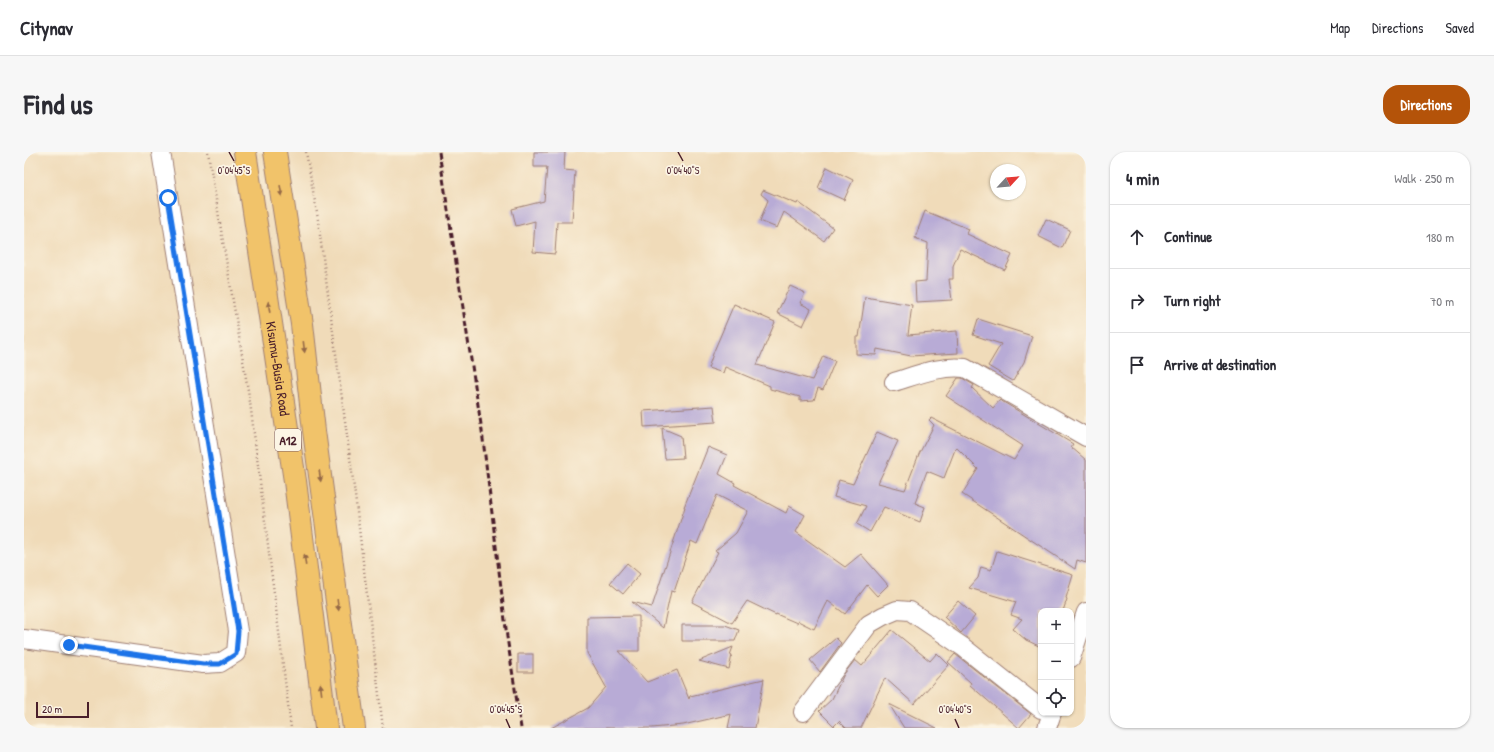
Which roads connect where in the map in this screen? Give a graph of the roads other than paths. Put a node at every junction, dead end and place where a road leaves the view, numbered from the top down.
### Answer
1 (161, 152) edge
2 (245, 152) edge
3 (275, 152) edge
4 (894, 382) dead end
5 (1086, 437) edge
6 (1086, 612) edge
7 (24, 639) edge
8 (1076, 658) edge
9 (1038, 708) edge
10 (803, 712) dead end
11 (326, 728) edge
12 (354, 728) edge

1 - 7 street
11 -> 2 highway, Kisumu-Busia Road / A12
3 -> 12 highway, Kisumu-Busia Road / A12
4 - 5 street
6 - 8 street
9 - 10 street

